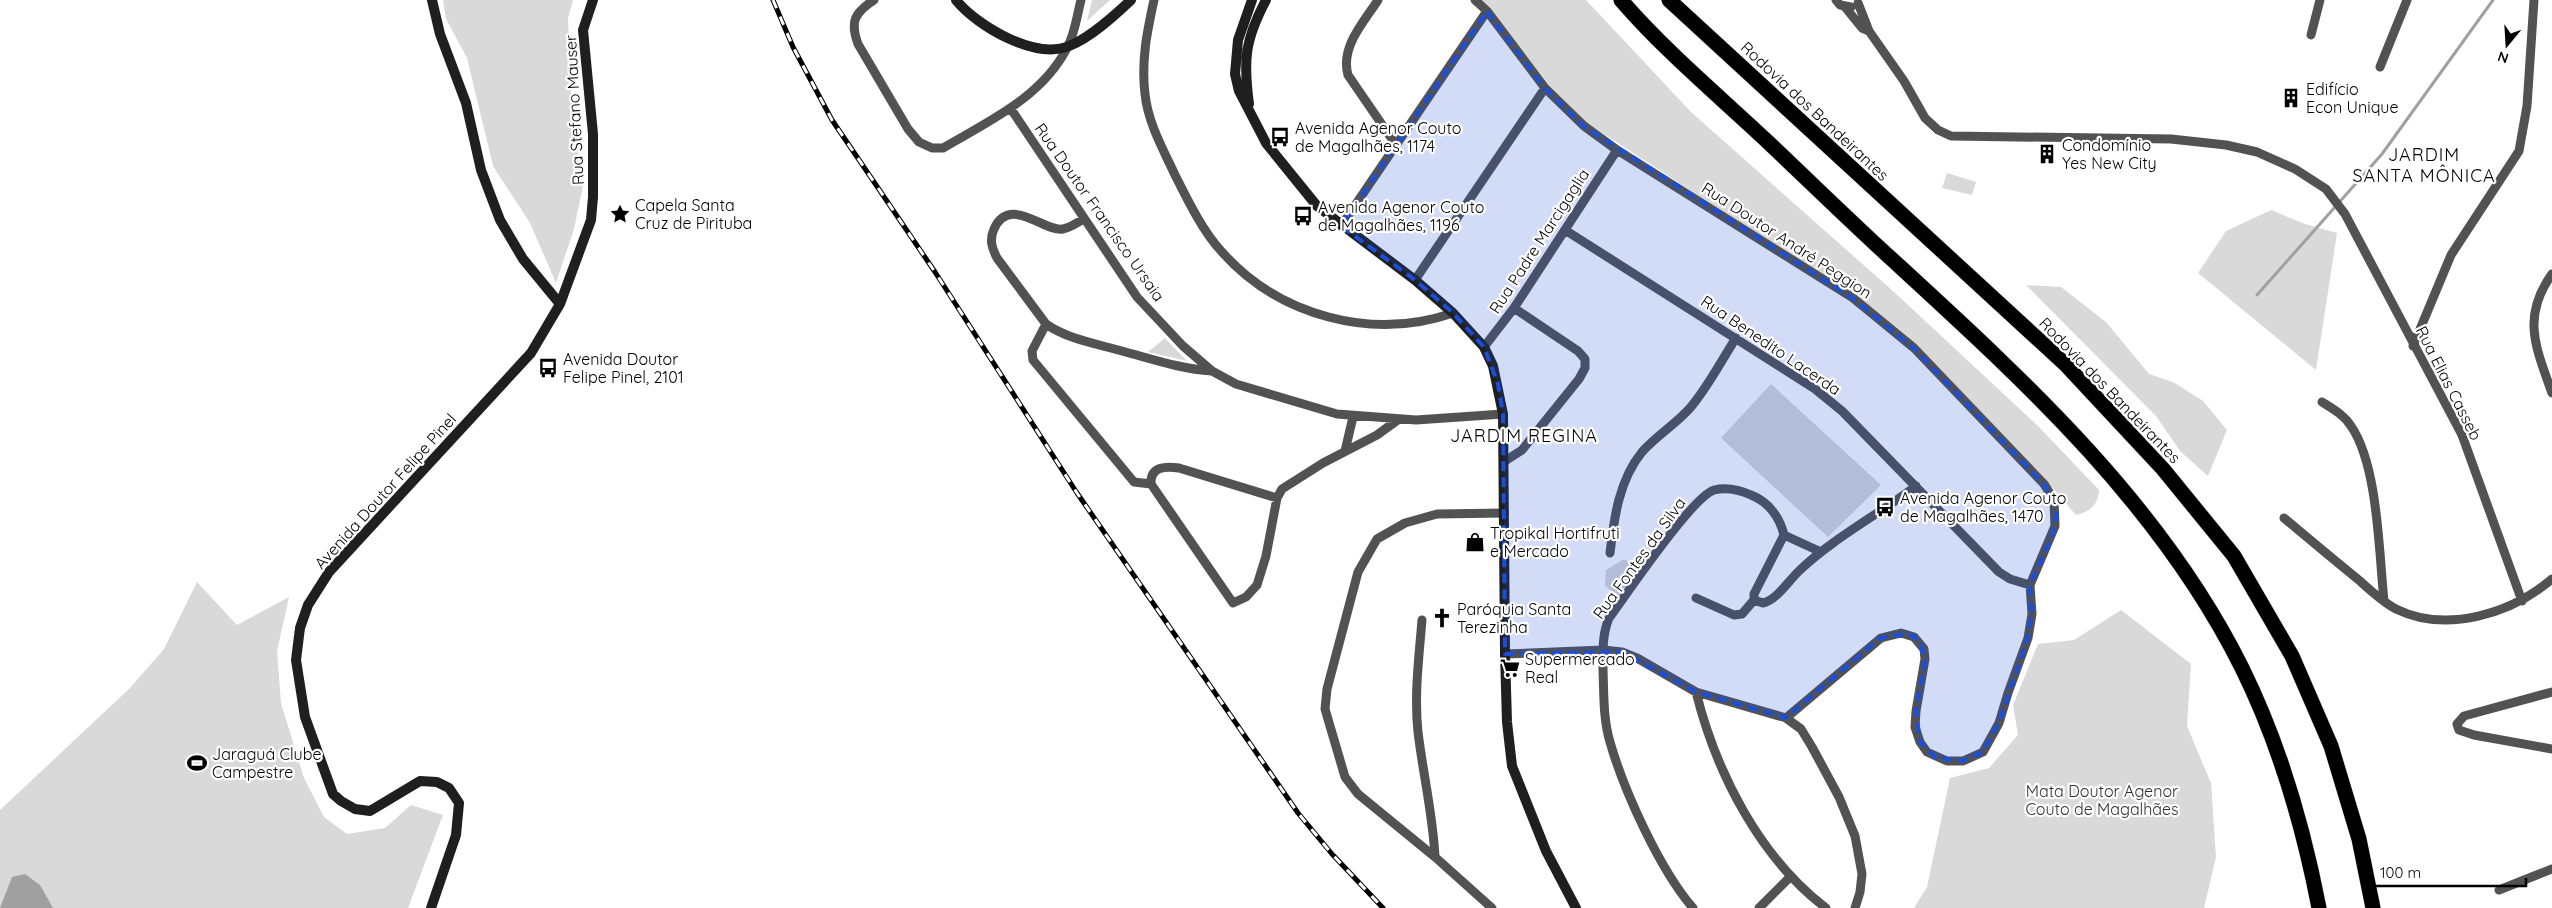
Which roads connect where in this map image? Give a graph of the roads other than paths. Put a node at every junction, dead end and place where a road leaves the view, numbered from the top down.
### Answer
1 (432, 0) edge
2 (593, 0) edge
3 (874, 0) edge
4 (1080, 0) edge
5 (1130, 0) edge
6 (1154, 0) edge
7 (1252, 0) edge
8 (1266, 0) edge
9 (1378, 0) edge
10 (1475, 0) edge
11 (1621, 0) edge
12 (1669, 0) edge
13 (1836, 0) edge
14 (2320, 0) edge
15 (2407, 0) edge
16 (2534, 0) edge
17 (960, 2) edge
18 (1860, 2) edge
19 (1845, 7) junction
20 (1487, 11) junction
21 (1869, 31) junction
22 (2311, 35) dead end
23 (1068, 47) junction
24 (2380, 67) dead end
25 (1546, 88) junction
26 (1011, 109) junction
27 (1250, 112) junction
28 (1396, 145) junction
29 (1617, 150) junction
30 (1084, 219) junction
31 (1340, 226) junction
32 (1565, 230) junction
33 (2552, 274) edge
34 (1415, 280) junction
35 (560, 304) junction
36 (1514, 308) junction
37 (1453, 313) junction
38 (1046, 324) junction
39 (1736, 338) junction
40 (2413, 346) junction
41 (1484, 347) junction
42 (1212, 371) junction
43 (2552, 393) edge
44 (2322, 402) dead end
45 (1503, 414) junction
46 (1353, 417) junction
47 (1399, 419) junction
48 (1344, 451) junction
49 (1505, 461) junction
50 (1152, 484) junction
51 (1916, 486) junction
52 (1277, 498) junction
53 (1504, 513) junction
54 (2284, 518) dead end
55 (1784, 535) junction
56 (1821, 552) junction
57 (1610, 553) dead end
58 (2552, 579) edge
59 (2030, 585) junction
60 (1696, 598) dead end
61 (1754, 600) junction
62 (2384, 601) junction
63 (2522, 601) junction
64 (1422, 620) dead end
65 (1603, 650) junction
66 (1505, 654) junction
67 (1696, 692) junction
68 (2552, 692) edge
69 (1786, 718) junction
70 (2552, 749) edge
71 (1435, 857) junction
72 (2552, 869) edge
73 (1791, 876) junction
74 (2499, 890) dead end
75 (431, 908) edge
76 (1492, 908) edge
77 (1576, 908) edge
78 (1693, 908) edge
79 (1758, 908) edge
80 (1826, 908) edge
81 (1855, 908) edge
82 (2319, 908) edge
83 (2374, 908) edge

1 - 35 street
2 - 35 street, Rua Stefano Mauser
3 - 26 street
4 - 23 street
5 - 23 street
6 - 37 street
7 - 27 street
8 - 27 street
9 - 28 street
10 - 20 street, Rua Doutor André Peggion
11 - 82 highway
12 - 83 highway, Rodovia dos Bandeirantes
13 - 19 street
14 - 22 street
15 - 24 street
16 - 40 street
17 - 23 street
18 - 19 street
18 - 21 street
19 - 21 street
20 - 25 street, Rua Doutor André Peggion
20 - 28 street
21 - 40 street, Rua Elias Casseb
23 - 26 street
25 - 29 street, Rua Doutor André Peggion
25 - 34 street
26 - 30 street, Rua Doutor Francisco Ursaia
27 - 31 street
28 - 31 street
29 - 32 street, Rua Padre Marcigaglia
29 - 59 street, Rua Doutor André Peggion
30 - 38 street
30 - 42 street, Rua Doutor Francisco Ursaia
31 - 34 street
32 - 36 street, Rua Padre Marcigaglia
32 - 39 street, Rua Benedito Lacerda
33 - 43 street
34 - 37 street
35 - 75 street, Avenida Doutor Felipe Pinel
36 - 41 street, Rua Padre Marcigaglia
36 - 49 street
37 - 41 street
38 - 42 street
38 - 50 street
39 - 51 street, Rua Benedito Lacerda
39 - 57 street
40 - 63 street, Rua Elias Casseb
41 - 45 street
42 - 46 street, Rua Doutor Francisco Ursaia
44 - 62 street
45 - 47 street, Rua Doutor Francisco Ursaia
45 - 49 street
46 - 47 street, Rua Doutor Francisco Ursaia
46 - 48 street
47 - 48 street
48 - 52 street
49 - 53 street
50 - 52 street
50 - 52 street
51 - 56 street
51 - 59 street, Rua Benedito Lacerda
53 - 66 street
53 - 71 street
54 - 62 street
55 - 56 street
55 - 61 street
55 - 65 street, Rua Fontes da Silva
56 - 61 street
58 - 63 street
59 - 69 street
60 - 61 street
62 - 63 street
64 - 71 street
65 - 66 street
65 - 67 street
65 - 78 street, Rua Fontes da Silva
66 - 77 street
67 - 69 street
67 - 73 street
68 - 70 street
69 - 81 street
71 - 76 street
72 - 74 street
73 - 79 street
73 - 80 street

